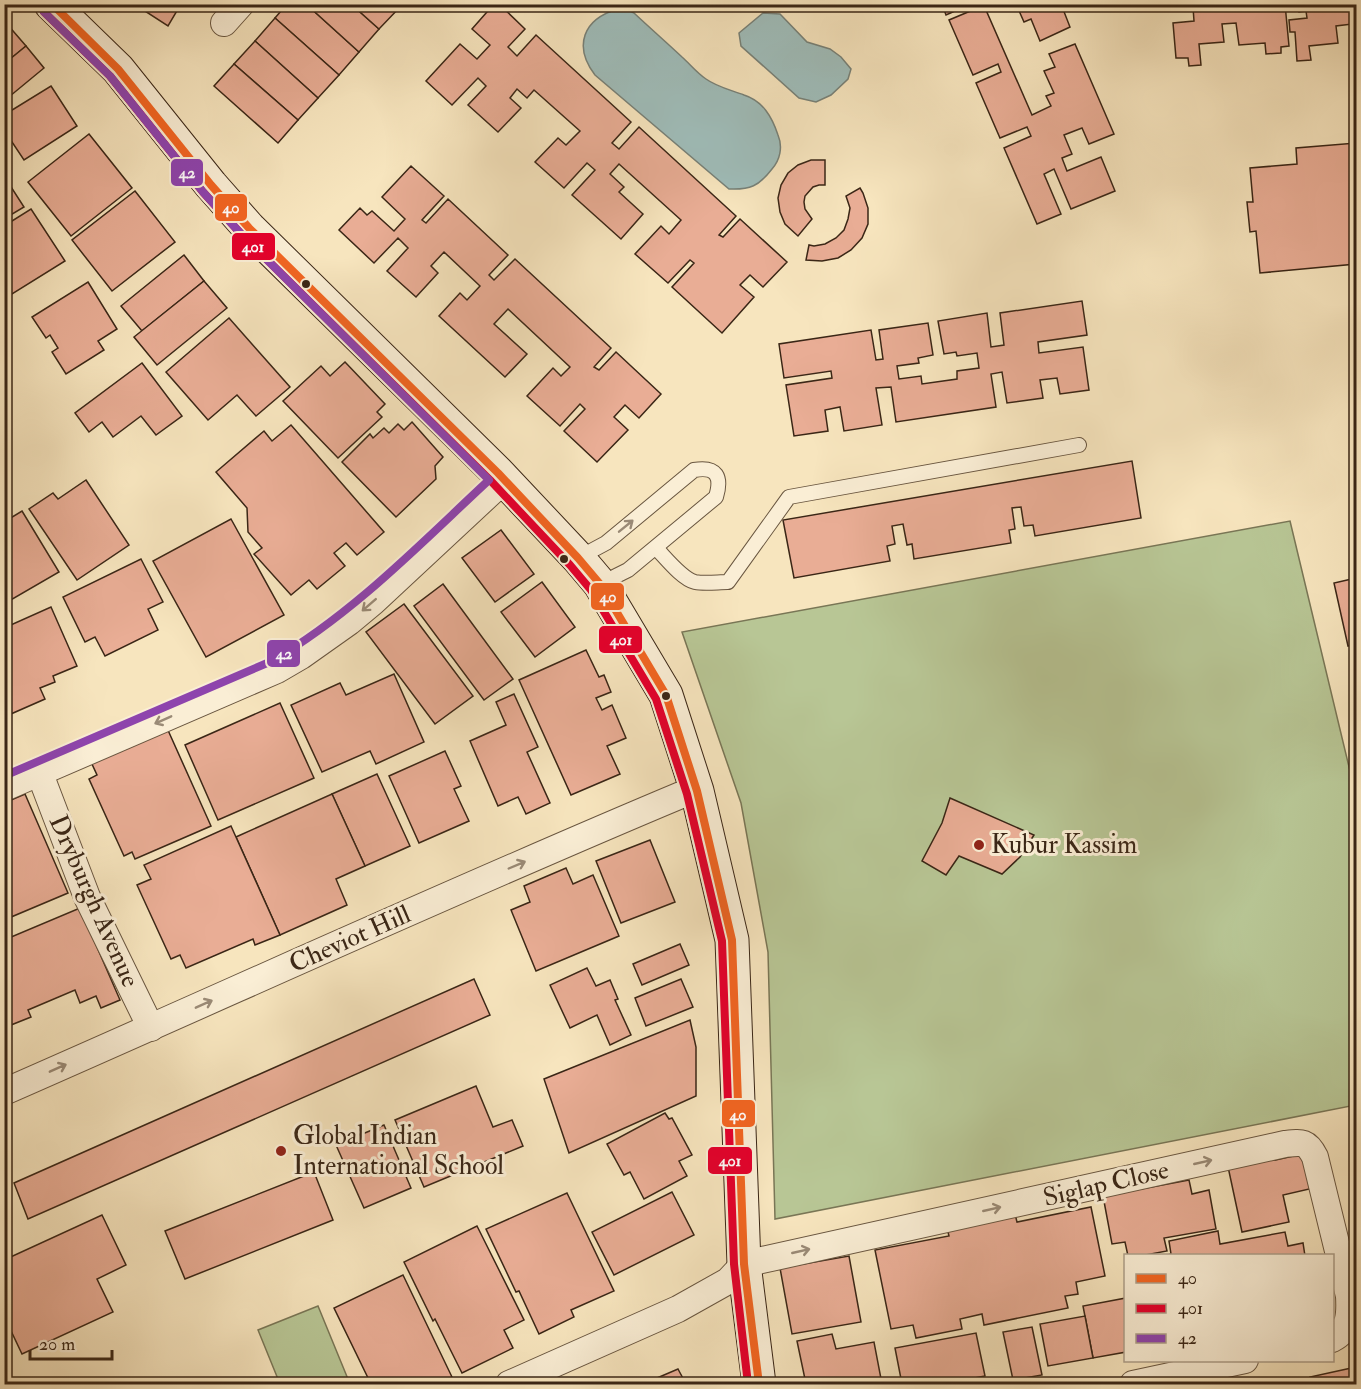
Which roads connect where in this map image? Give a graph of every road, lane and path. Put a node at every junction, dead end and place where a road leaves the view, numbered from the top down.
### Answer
1 (51, 4) edge
2 (241, 4) edge
3 (224, 23) dead end
4 (1079, 446) dead end
5 (498, 473) junction
6 (656, 548) junction
7 (578, 558) junction
8 (600, 584) junction
9 (39, 774) junction
10 (4, 788) edge
11 (697, 790) junction
12 (151, 1028) junction
13 (4, 1092) edge
14 (736, 1273) junction
15 (1340, 1332) edge
16 (1236, 1362) edge
17 (509, 1384) edge
18 (759, 1384) edge
19 (1133, 1384) edge

1 - 5 main road
2 - 3 street
4 - 6 lane
5 - 7 main road
5 -> 9 street
7 -> 6 lane
6 - 8 lane
7 - 8 main road
8 - 11 main road
9 - 10 street
9 - 12 street, Dryburgh Avenue
12 -> 11 street, Cheviot Hill
11 - 14 main road
13 -> 12 street, Cheviot Hill
14 -> 15 street, Siglap Close
14 - 17 street, Siglap Close
14 - 18 main road
16 - 19 street

